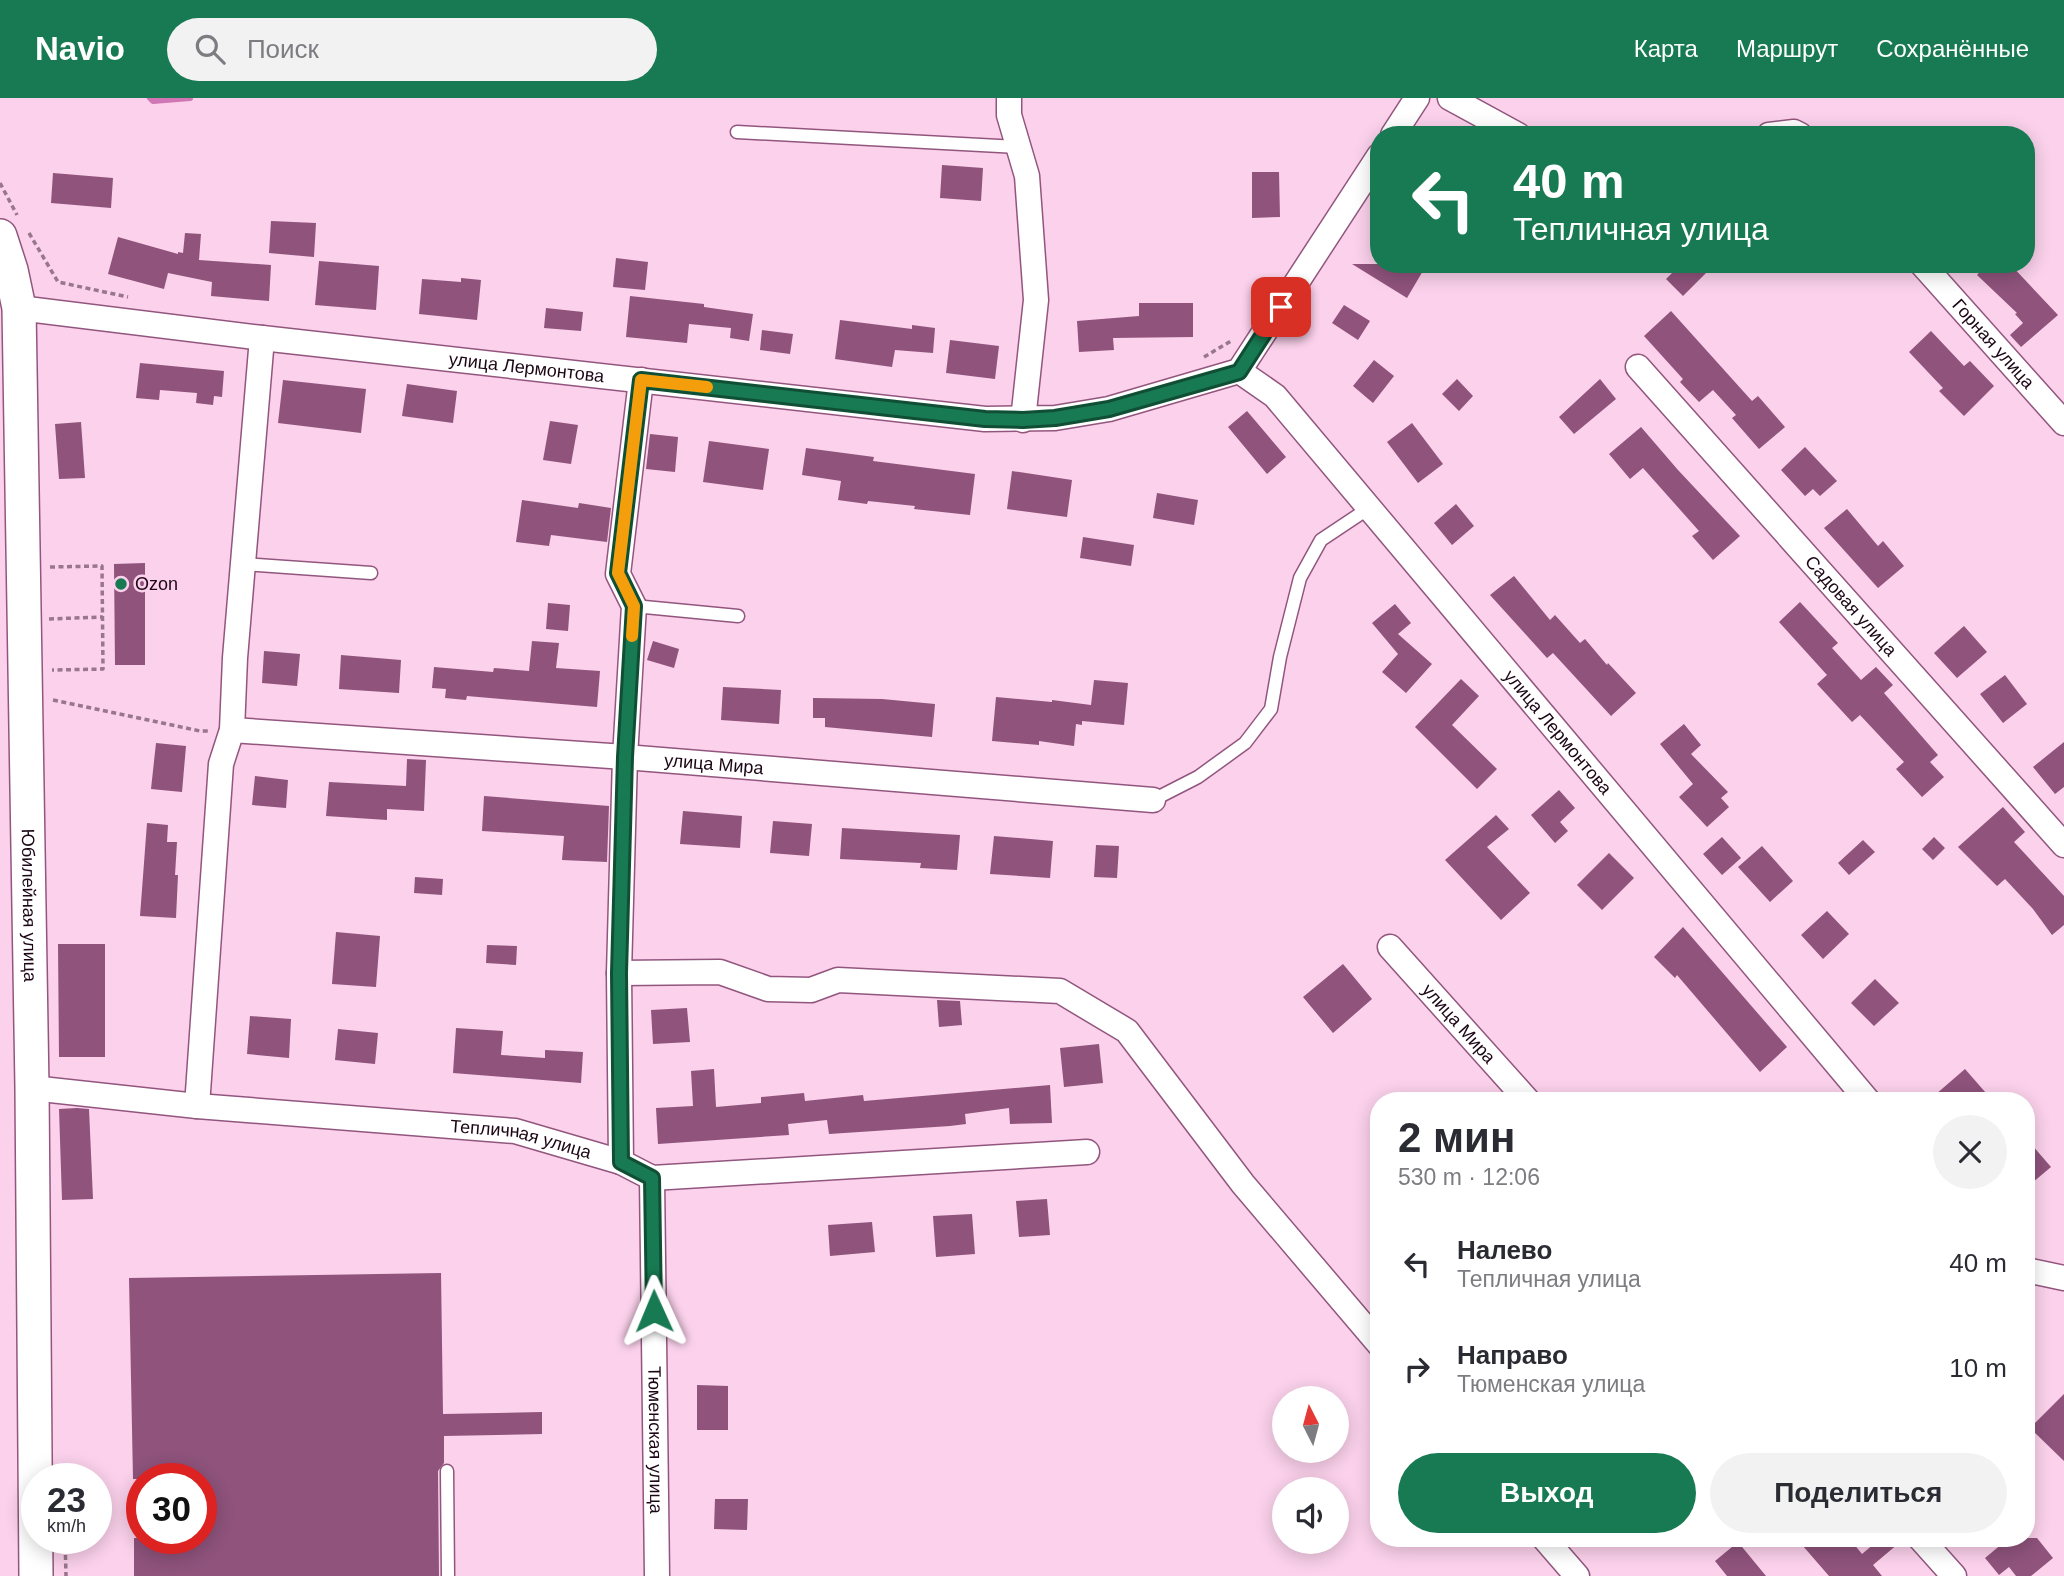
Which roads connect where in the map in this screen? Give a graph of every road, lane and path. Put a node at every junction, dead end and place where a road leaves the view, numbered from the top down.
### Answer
1 (1009, 98) edge
2 (1417, 98) edge
3 (1450, 98) edge
4 (1399, 126) edge
5 (1501, 126) edge
6 (737, 132) dead end
7 (1018, 147) junction
8 (1370, 170) edge
9 (0, 183) edge
10 (15, 228) edge
11 (1930, 273) edge
12 (19, 308) junction
13 (143, 324) junction
14 (1237, 332) dead end
15 (262, 338) junction
16 (1199, 359) dead end
17 (1638, 367) dead end
18 (1239, 372) junction
19 (641, 380) junction
20 (1023, 420) junction
21 (2064, 423) edge
22 (1369, 508) junction
23 (243, 564) junction
24 (43, 567) dead end
25 (371, 573) dead end
26 (634, 606) junction
27 (738, 616) dead end
28 (103, 617) junction
29 (45, 619) dead end
30 (46, 670) dead end
31 (47, 699) dead end
32 (232, 730) junction
33 (625, 757) junction
34 (1153, 800) joint
35 (2064, 845) edge
36 (1390, 947) dead end
37 (619, 973) junction
38 (32, 1088) junction
39 (1520, 1092) edge
40 (1860, 1092) edge
41 (197, 1106) junction
42 (1087, 1152) dead end
43 (621, 1162) junction
44 (652, 1178) junction
45 (2035, 1272) edge
46 (2064, 1278) edge
47 (1370, 1333) edge
48 (447, 1471) dead end
49 (1552, 1547) edge
50 (1928, 1547) edge
51 (65, 1554) edge
52 (36, 1576) edge
53 (66, 1576) edge
54 (448, 1576) edge
55 (657, 1576) edge
56 (1576, 1576) edge
57 (1954, 1576) edge

1 - 7 street
2 - 4 street
3 - 5 street
6 - 7 lane
7 - 20 street
8 - 18 street
9 - 10 path
10 - 12 street, Юбилейная улица
10 - 13 path
11 - 21 street, Горная улица
12 - 13 street, улица Лермонтова
12 - 38 street, Юбилейная улица
13 - 15 street, улица Лермонтова
14 - 16 path
15 - 19 street, улица Лермонтова
15 - 23 street
17 - 35 street, Садовая улица
18 - 20 street, улица Лермонтова
18 - 22 street, улица Лермонтова
19 - 20 street, улица Лермонтова
19 - 26 street
22 - 34 lane
22 - 40 street, улица Лермонтова
23 - 25 lane
23 - 32 street
24 - 28 path
26 - 27 lane
26 - 33 street
28 - 29 path
28 - 30 path
31 - 32 path
32 - 33 street, улица Мира
32 - 41 street
33 - 34 street, улица Мира
33 - 37 street
36 - 39 street, улица Мира
37 - 43 street
37 - 47 street
38 - 41 street, Тепличная улица
38 - 52 street, Юбилейная улица
41 - 43 street, Тепличная улица
42 - 44 street
43 - 44 street, Тепличная улица
44 - 55 street, Тюменская улица
45 - 46 street
48 - 54 lane
49 - 56 street
50 - 57 street
51 - 53 path

